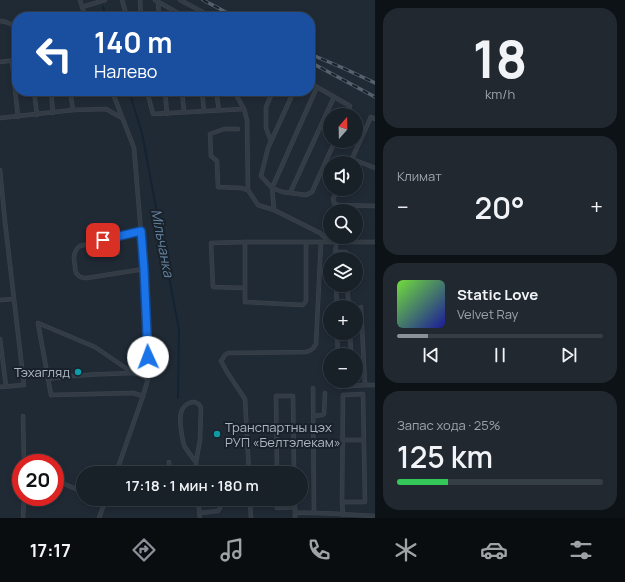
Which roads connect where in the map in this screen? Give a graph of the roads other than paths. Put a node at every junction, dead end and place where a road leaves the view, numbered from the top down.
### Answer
1 (80, 0) edge
2 (105, 0) edge
3 (122, 0) edge
4 (140, 0) edge
5 (180, 0) edge
6 (156, 1) edge
7 (82, 7) junction
8 (84, 12) edge
9 (126, 12) edge
10 (141, 12) edge
11 (158, 12) edge
12 (177, 12) edge
13 (203, 12) edge
14 (0, 21) edge
15 (12, 25) edge
16 (12, 61) edge
17 (0, 62) edge
18 (317, 87) joint
19 (315, 91) edge
20 (16, 96) edge
21 (35, 96) edge
22 (51, 96) edge
23 (71, 96) edge
24 (114, 96) edge
25 (148, 96) edge
26 (165, 96) edge
27 (182, 96) edge
28 (202, 96) edge
29 (217, 96) edge
30 (237, 96) edge
31 (270, 96) edge
32 (292, 96) edge
33 (313, 96) edge
34 (334, 97) junction
35 (349, 108) edge
36 (244, 109) junction
37 (73, 110) junction
38 (219, 110) junction
39 (204, 111) junction
40 (184, 112) junction
41 (53, 113) junction
42 (167, 114) junction
43 (37, 115) junction
44 (18, 117) junction
45 (0, 118) edge
46 (122, 118) junction
47 (375, 119) edge
48 (238, 129) dead end
49 (271, 141) junction
50 (332, 148) edge
51 (353, 156) edge
52 (363, 164) edge
53 (375, 168) edge
54 (0, 170) edge
55 (1, 182) edge
56 (272, 188) junction
57 (248, 190) junction
58 (290, 193) junction
59 (334, 196) edge
60 (1, 200) edge
61 (375, 206) edge
62 (274, 210) junction
63 (5, 222) junction
64 (0, 223) edge
65 (141, 231) junction
66 (323, 236) edge
67 (115, 238) junction
68 (245, 242) junction
69 (306, 242) junction
70 (321, 242) joint
71 (363, 242) edge
72 (375, 242) edge
73 (336, 244) edge
74 (335, 252) edge
75 (118, 253) dead end
76 (144, 269) junction
77 (245, 288) junction
78 (14, 299) junction
79 (0, 300) edge
80 (0, 339) edge
81 (363, 340) edge
82 (133, 373) junction
83 (48, 379) junction
84 (148, 379) junction
85 (365, 385) joint
86 (375, 385) edge
87 (6, 386) junction
88 (0, 387) edge
89 (313, 388) dead end
90 (325, 393) dead end
91 (143, 396) junction
92 (23, 416) dead end
93 (314, 416) junction
94 (343, 440) junction
95 (364, 440) junction
96 (24, 454) edge
97 (169, 462) dead end
98 (196, 462) junction
99 (118, 466) edge
100 (169, 466) edge
101 (196, 466) edge
102 (249, 466) edge
103 (277, 466) edge
104 (294, 466) edge
105 (64, 484) edge
106 (76, 489) edge
107 (342, 502) junction
108 (24, 506) edge
109 (104, 506) edge
110 (198, 506) edge
111 (220, 506) edge
112 (250, 506) edge
113 (277, 506) edge
114 (295, 507) joint
115 (199, 513) junction
116 (295, 513) junction
117 (314, 513) junction
118 (343, 515) junction
119 (375, 516) edge
120 (23, 518) edge
121 (99, 518) edge
122 (200, 518) edge
123 (251, 518) edge
124 (295, 518) edge

1 - 7 lane
2 - 7 lane
3 - 9 lane
4 - 10 lane
5 - 13 lane
6 - 11 lane
6 - 12 lane
7 - 8 lane
14 - 15 lane
16 - 17 lane
18 - 19 lane
18 - 34 lane
20 - 44 lane
21 - 43 lane
22 - 41 lane
23 - 37 lane
24 - 46 lane
25 - 42 lane
26 - 42 lane
27 - 40 lane
28 - 39 lane
29 - 38 lane
30 - 36 lane
31 - 49 lane
32 - 49 lane
33 - 56 lane
34 - 35 lane
34 - 58 lane
36 - 38 lane
36 - 57 lane
37 - 41 lane
37 - 46 lane
38 - 39 lane
39 - 40 lane
40 - 42 lane
41 - 43 lane
43 - 44 lane
44 - 45 lane
46 - 65 lane
47 - 51 lane
48 - 57 lane
49 - 56 lane
50 - 58 lane
52 - 53 lane
54 - 55 lane
55 - 60 lane
56 - 58 lane
56 - 62 lane
57 - 62 lane
59 - 61 lane
60 - 63 lane
62 - 66 lane
63 - 64 lane
63 - 78 lane
65 - 67 lane
65 - 76 lane
67 - 75 lane
67 - 76 lane
68 - 69 lane
68 - 77 lane
68 - 77 lane
69 - 70 lane
69 - 77 lane
70 - 102 lane
71 - 72 lane
73 - 74 lane
76 - 84 lane
78 - 79 lane
78 - 87 lane
80 - 87 lane
81 - 85 lane
82 - 83 lane
82 - 83 lane
82 - 84 lane
83 - 91 lane
84 - 91 lane
85 - 86 lane
87 - 88 lane
89 - 93 lane
90 - 93 lane
91 - 99 lane
92 - 96 lane
93 - 117 lane
94 - 95 lane
94 - 95 lane
94 - 107 lane
95 - 107 lane
97 - 100 lane
98 - 98 lane
98 - 101 lane
103 - 104 lane
105 - 106 lane
107 - 118 lane
108 - 120 lane
109 - 121 lane
110 - 115 lane
111 - 115 lane
112 - 123 lane
113 - 114 lane
114 - 116 lane
115 - 122 lane
116 - 117 lane
116 - 124 lane
117 - 118 lane
118 - 119 lane

